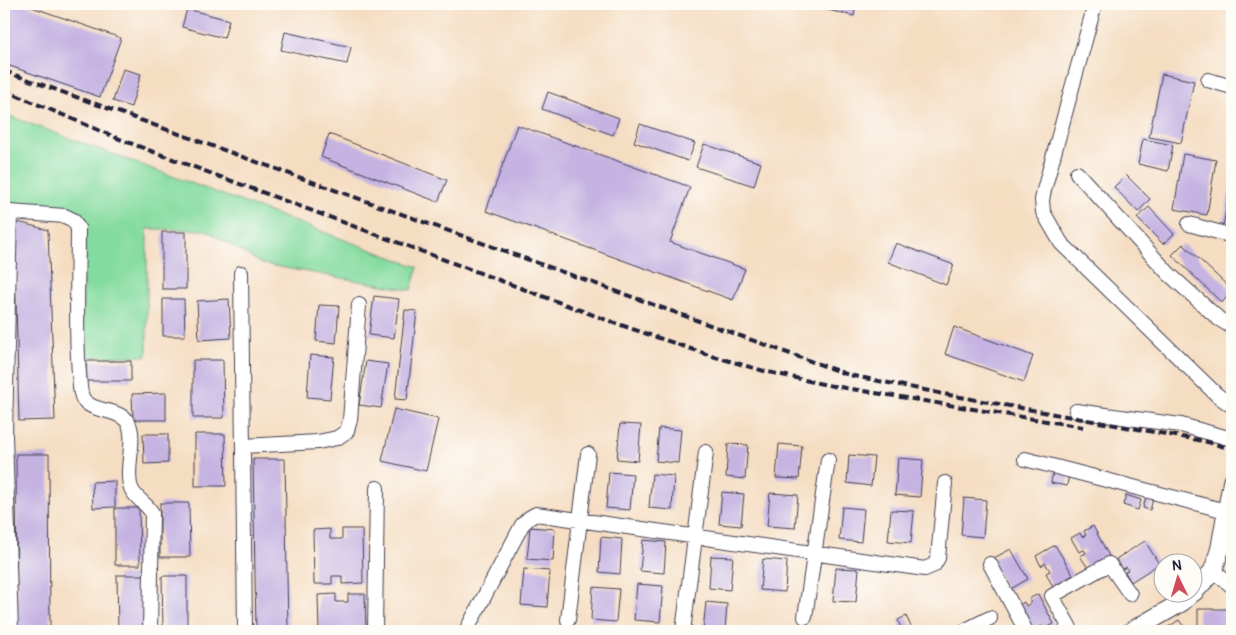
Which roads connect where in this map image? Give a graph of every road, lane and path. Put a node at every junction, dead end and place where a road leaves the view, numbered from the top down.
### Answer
1 (1095, 4) edge
2 (1208, 80) dead end
3 (1232, 87) edge
4 (1077, 173) dead end
5 (7, 210) edge
6 (1189, 224) dead end
7 (1232, 236) edge
8 (241, 273) dead end
9 (359, 305) dead end
10 (1232, 327) edge
11 (1232, 406) edge
12 (1076, 411) dead end
13 (4, 435) edge
14 (1232, 439) edge
15 (243, 446) junction
16 (706, 452) dead end
17 (588, 454) dead end
18 (1025, 459) dead end
19 (828, 460) dead end
20 (1232, 482) edge
21 (945, 483) dead end
22 (377, 488) dead end
23 (1226, 511) junction
24 (580, 520) junction
25 (695, 536) junction
26 (815, 552) junction
27 (990, 564) dead end
28 (1213, 571) junction
29 (1204, 580) edge
30 (7, 585) edge
31 (1232, 586) edge
32 (1130, 594) dead end
33 (1182, 602) edge
34 (805, 617) dead end
35 (990, 618) dead end
36 (568, 620) dead end
37 (11, 631) edge
38 (150, 631) edge
39 (244, 631) edge
40 (375, 631) edge
41 (466, 631) edge
42 (683, 631) edge
43 (964, 631) edge
44 (1026, 631) edge
45 (1065, 631) edge
46 (1132, 631) edge

1 - 11 street
2 - 3 street
4 - 10 street
5 - 13 street
5 - 38 street
6 - 7 street
8 - 15 street
9 - 15 street
12 - 14 street
13 - 30 street
15 - 39 street
16 - 25 street
17 - 24 street
18 - 23 street
19 - 26 street
20 - 23 main road
21 - 26 street
22 - 40 street
23 - 28 main road
24 - 25 street
24 - 36 street
24 - 41 street
25 - 26 street
25 - 42 street
26 - 34 street
27 - 44 street
28 - 29 main road
28 - 31 street
30 - 37 street
32 - 45 street
33 - 46 main road
35 - 43 street

